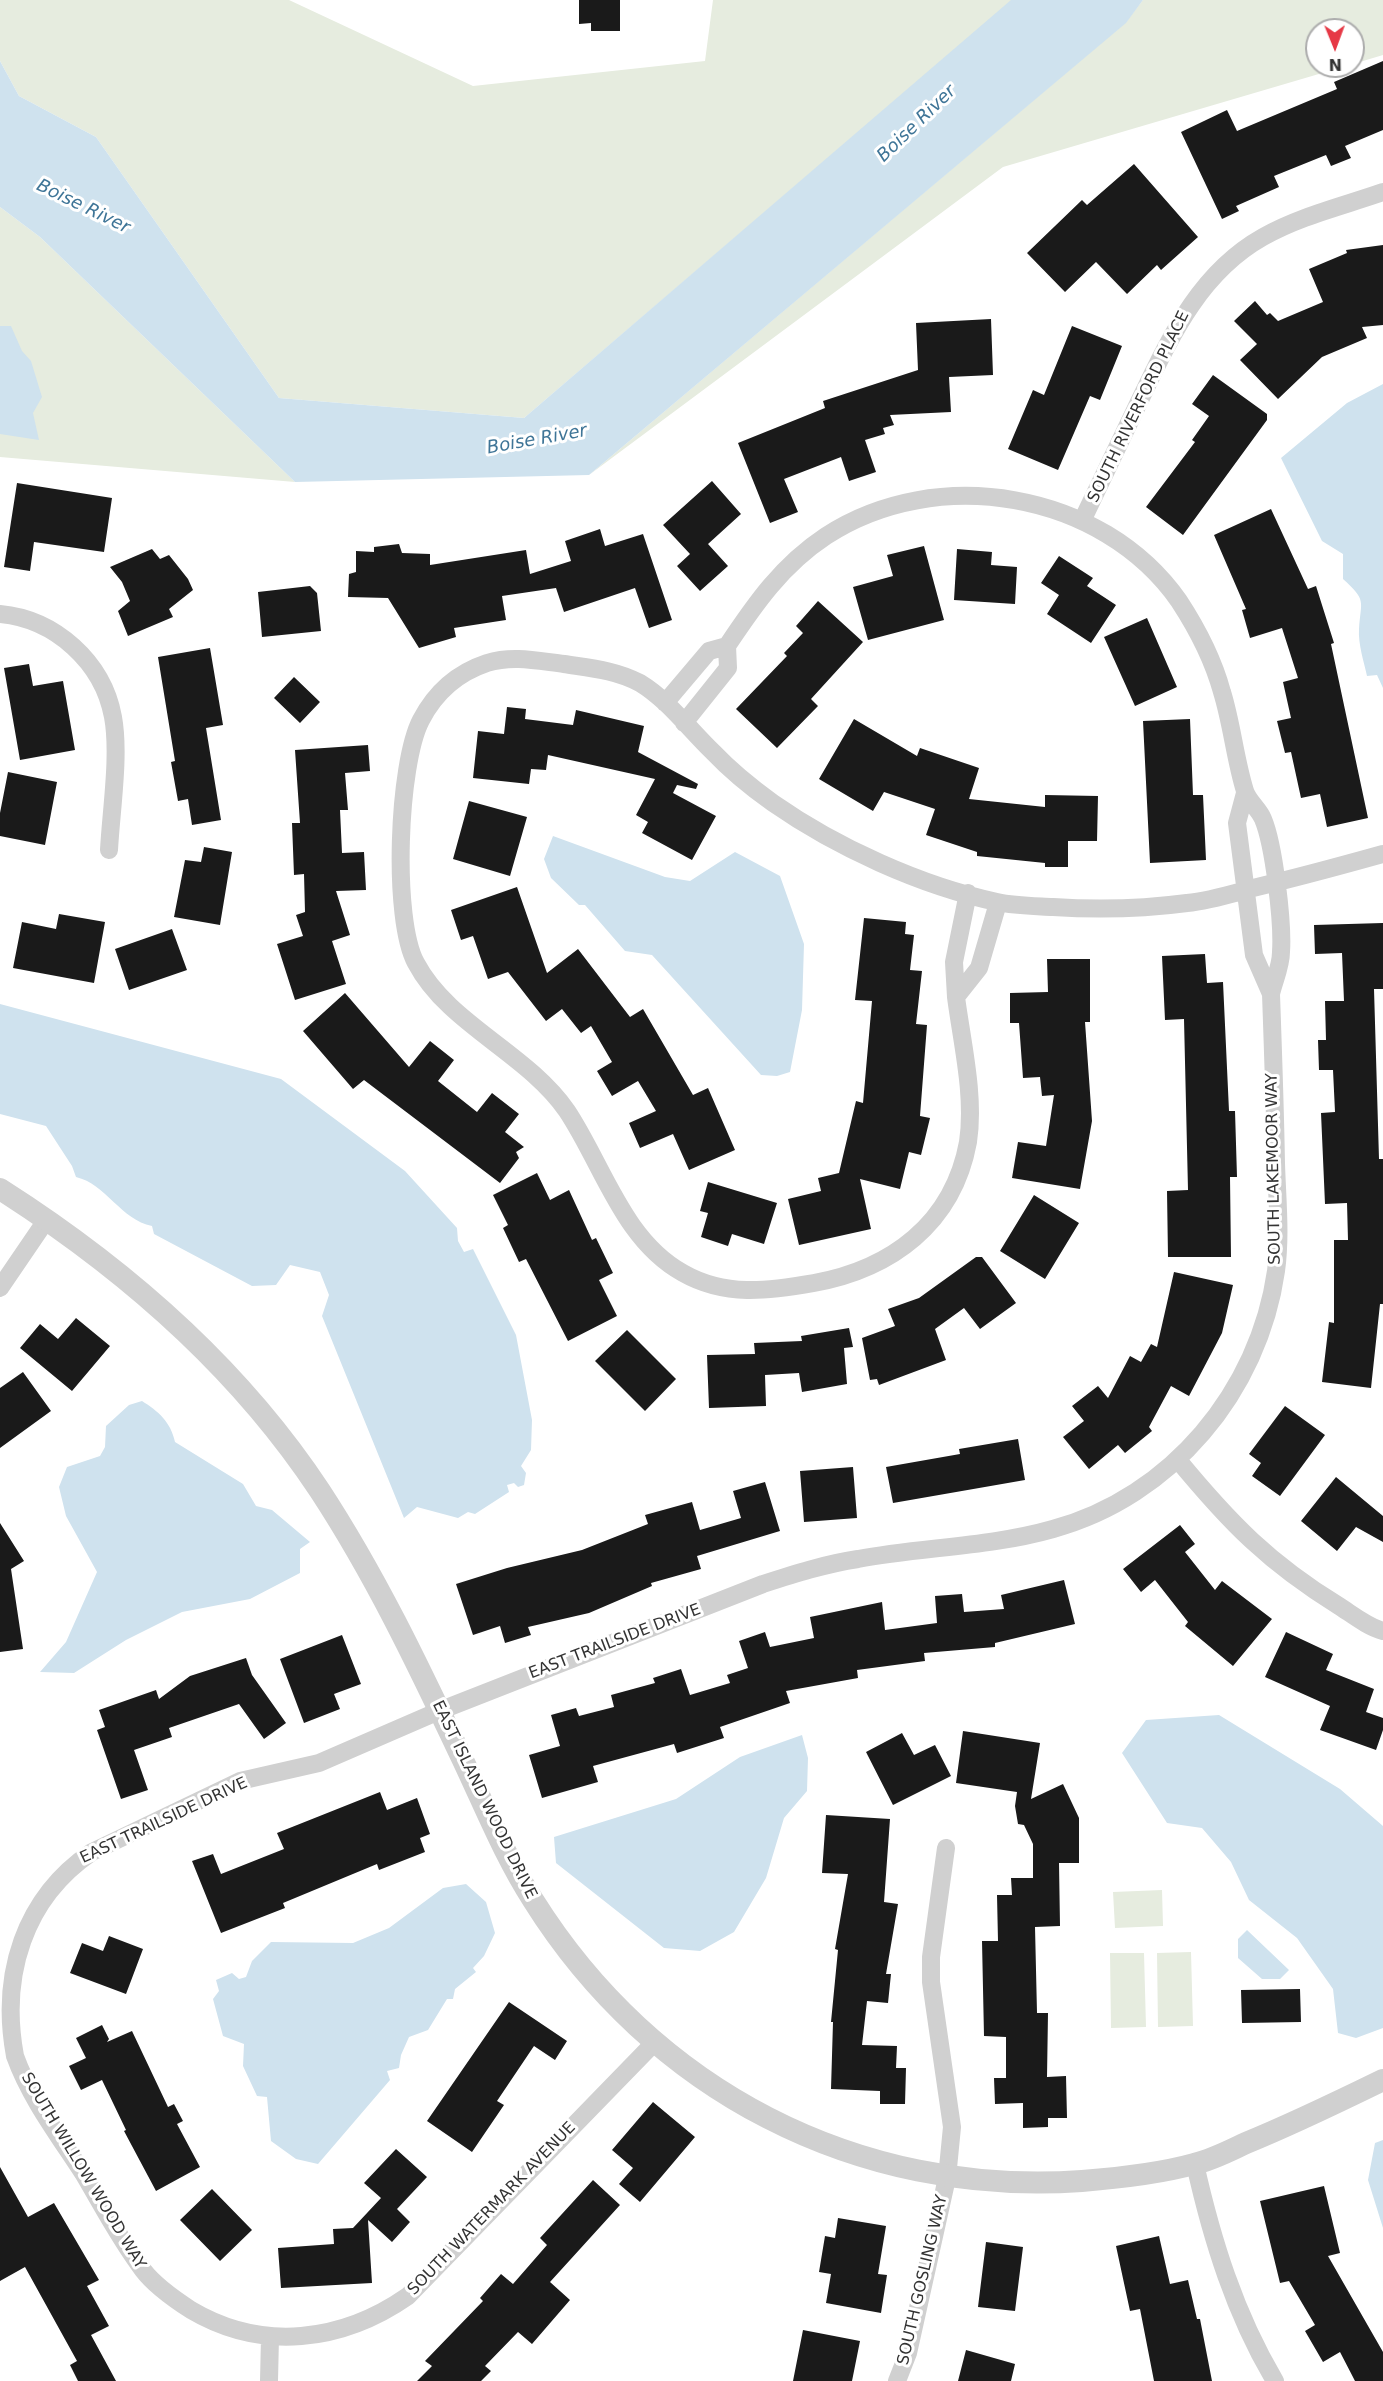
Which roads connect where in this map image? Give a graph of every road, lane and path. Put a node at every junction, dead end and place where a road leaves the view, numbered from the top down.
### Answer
1 (1383, 192) edge
2 (1082, 521) junction
3 (0, 614) edge
4 (727, 646) junction
5 (665, 703) junction
6 (684, 723) junction
7 (1245, 793) junction
8 (109, 850) dead end
9 (1383, 854) edge
10 (1276, 882) junction
11 (1246, 890) junction
12 (968, 893) junction
13 (998, 903) junction
14 (1271, 994) junction
15 (956, 997) junction
16 (0, 1189) edge
17 (47, 1219) junction
18 (0, 1288) edge
19 (1243, 1373) joint
20 (1178, 1460) junction
21 (1383, 1631) edge
22 (440, 1711) junction
23 (946, 1848) dead end
24 (10, 1964) joint
25 (654, 2043) junction
26 (1383, 2080) edge
27 (1195, 2164) junction
28 (947, 2178) junction
29 (270, 2337) junction
30 (269, 2381) edge
31 (897, 2381) edge
32 (1275, 2381) edge

1 - 2 street, SOUTH RIVERFORD PLACE
2 - 4 street, SOUTH LAKEMOOR WAY
2 - 7 street, SOUTH LAKEMOOR WAY
3 - 8 street
4 - 5 street, SOUTH LAKEMOOR WAY
4 - 6 street, SOUTH LAKEMOOR WAY
5 - 6 street
5 - 15 street
6 - 12 street
7 - 10 street, SOUTH LAKEMOOR WAY
7 - 11 street, SOUTH LAKEMOOR WAY
9 - 10 street
10 - 11 street
10 - 14 street, SOUTH LAKEMOOR WAY
11 - 13 street
11 - 14 street, SOUTH LAKEMOOR WAY
12 - 13 street
12 - 15 street
13 - 15 street
14 - 19 street, SOUTH LAKEMOOR WAY
16 - 17 street, EAST ISLAND WOOD DRIVE
17 - 18 street
17 - 22 street, EAST ISLAND WOOD DRIVE
19 - 20 street, EAST TRAILSIDE DRIVE
20 - 21 street
20 - 22 street, EAST TRAILSIDE DRIVE
22 - 24 street, EAST TRAILSIDE DRIVE
22 - 25 street, EAST ISLAND WOOD DRIVE
23 - 28 street, SOUTH GOSLING WAY
24 - 29 street, SOUTH WILLOW WOOD WAY
25 - 28 street, EAST ISLAND WOOD DRIVE
25 - 29 street, SOUTH WATERMARK AVENUE
26 - 27 street, EAST ISLAND WOOD DRIVE
27 - 28 street, EAST ISLAND WOOD DRIVE
27 - 32 street
28 - 31 street, SOUTH GOSLING WAY
29 - 30 street

